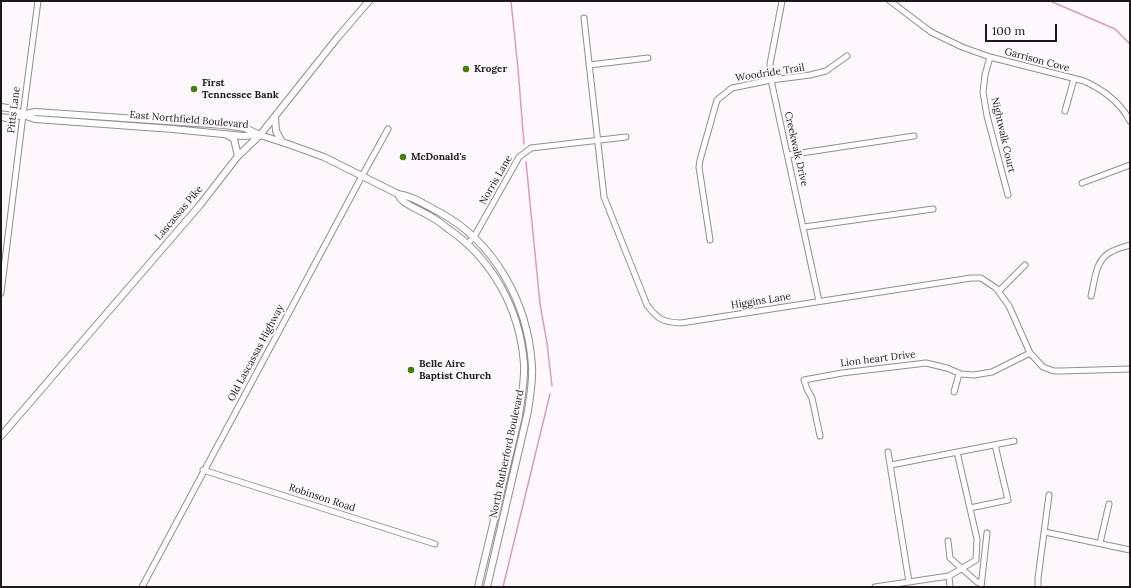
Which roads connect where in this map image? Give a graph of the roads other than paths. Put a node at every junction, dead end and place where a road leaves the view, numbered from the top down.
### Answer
1 (38, 1) edge
2 (369, 1) edge
3 (782, 1) edge
4 (890, 1) edge
5 (584, 18) dead end
6 (847, 56) dead end
7 (990, 57) junction
8 (648, 58) dead end
9 (589, 65) junction
10 (1074, 79) junction
11 (771, 80) junction
12 (1, 107) edge
13 (1065, 111) dead end
14 (23, 115) junction
15 (98, 116) junction
16 (275, 116) junction
17 (1, 117) edge
18 (1130, 122) edge
19 (98, 123) junction
20 (388, 128) dead end
21 (225, 133) junction
22 (260, 135) junction
23 (914, 136) dead end
24 (626, 137) dead end
25 (598, 140) junction
26 (282, 142) junction
27 (788, 155) junction
28 (238, 156) junction
29 (1130, 165) edge
30 (362, 176) junction
31 (1082, 183) dead end
32 (398, 194) junction
33 (1008, 194) dead end
34 (933, 209) dead end
35 (804, 227) junction
36 (474, 237) junction
37 (710, 240) dead end
38 (467, 244) junction
39 (1130, 245) edge
40 (1025, 265) dead end
41 (2, 284) edge
42 (999, 291) junction
43 (1, 293) edge
44 (1091, 296) dead end
45 (819, 301) junction
46 (1030, 353) junction
47 (1130, 369) edge
48 (959, 374) junction
49 (954, 392) dead end
50 (1, 436) edge
51 (820, 436) dead end
52 (1014, 441) dead end
53 (995, 445) junction
54 (888, 452) dead end
55 (957, 452) junction
56 (891, 465) junction
57 (204, 470) junction
58 (1049, 495) dead end
59 (1109, 504) dead end
60 (970, 508) junction
61 (1045, 532) junction
62 (987, 533) dead end
63 (948, 541) dead end
64 (1100, 543) junction
65 (435, 544) dead end
66 (1130, 550) edge
67 (962, 569) junction
68 (949, 576) junction
69 (906, 584) edge
70 (981, 585) edge
71 (142, 587) edge
72 (478, 587) edge
73 (487, 587) edge
74 (875, 587) edge
75 (950, 587) edge
76 (1038, 587) edge

1 - 14 street, Pitts Lane
2 - 16 main road, Lascassas Pike
3 - 11 street, Creekwalk Drive
4 - 7 street, Garrison Cove
5 - 9 street, Higgins Lane
6 - 11 street, Woodride Trail
7 - 10 street, Garrison Cove
7 - 33 street, Nightwalk Court
8 - 9 street
9 - 25 street, Higgins Lane
10 - 13 street
10 - 18 street, Garrison Cove
11 - 27 street, Creekwalk Drive
11 - 37 street, Woodride Trail
12 - 14 main road, East Northfield Boulevard
14 - 15 main road, East Northfield Boulevard
14 - 17 main road, East Northfield Boulevard
14 - 19 main road, East Northfield Boulevard
14 - 41 street, Pitts Lane
15 - 19 main road
15 - 22 main road, East Northfield Boulevard
16 - 22 main road, Lascassas Pike
16 - 26 main road
19 - 21 main road, East Northfield Boulevard
20 - 30 street, Old Lascassas Highway
21 - 22 main road, East Northfield Boulevard
21 - 28 main road
22 - 26 main road, North Rutherford Boulevard
22 - 28 main road, Lascassas Pike
23 - 27 street
24 - 25 street, Norris Lane
25 - 36 street, Norris Lane
25 - 45 street, Higgins Lane
26 - 30 main road, North Rutherford Boulevard
27 - 35 street, Creekwalk Drive
28 - 50 main road, Lascassas Pike
29 - 31 street
30 - 32 main road, North Rutherford Boulevard
30 - 57 street, Old Lascassas Highway
32 - 36 main road, North Rutherford Boulevard
32 - 38 main road, North Rutherford Boulevard
34 - 35 street
35 - 45 street, Creekwalk Drive
36 - 38 street, Norris Lane
36 - 73 main road, North Rutherford Boulevard
38 - 72 main road, North Rutherford Boulevard
39 - 44 street
40 - 42 street
41 - 43 street, Pitts Lane
42 - 45 street, Higgins Lane
42 - 46 street, Higgins Lane
46 - 47 street, Higgins Lane
46 - 48 street, Lion heart Drive
48 - 49 street
48 - 51 street, Lion heart Drive
52 - 53 street
53 - 55 street
53 - 60 street
54 - 56 street
55 - 56 street
55 - 60 street
56 - 69 street
57 - 65 street, Robinson Road
57 - 71 street, Old Lascassas Highway
58 - 61 street
59 - 64 street
60 - 67 street
61 - 64 street
61 - 76 street
62 - 70 street
63 - 67 street
64 - 66 street
67 - 68 street
67 - 70 street
68 - 69 street
68 - 75 street
69 - 74 street

